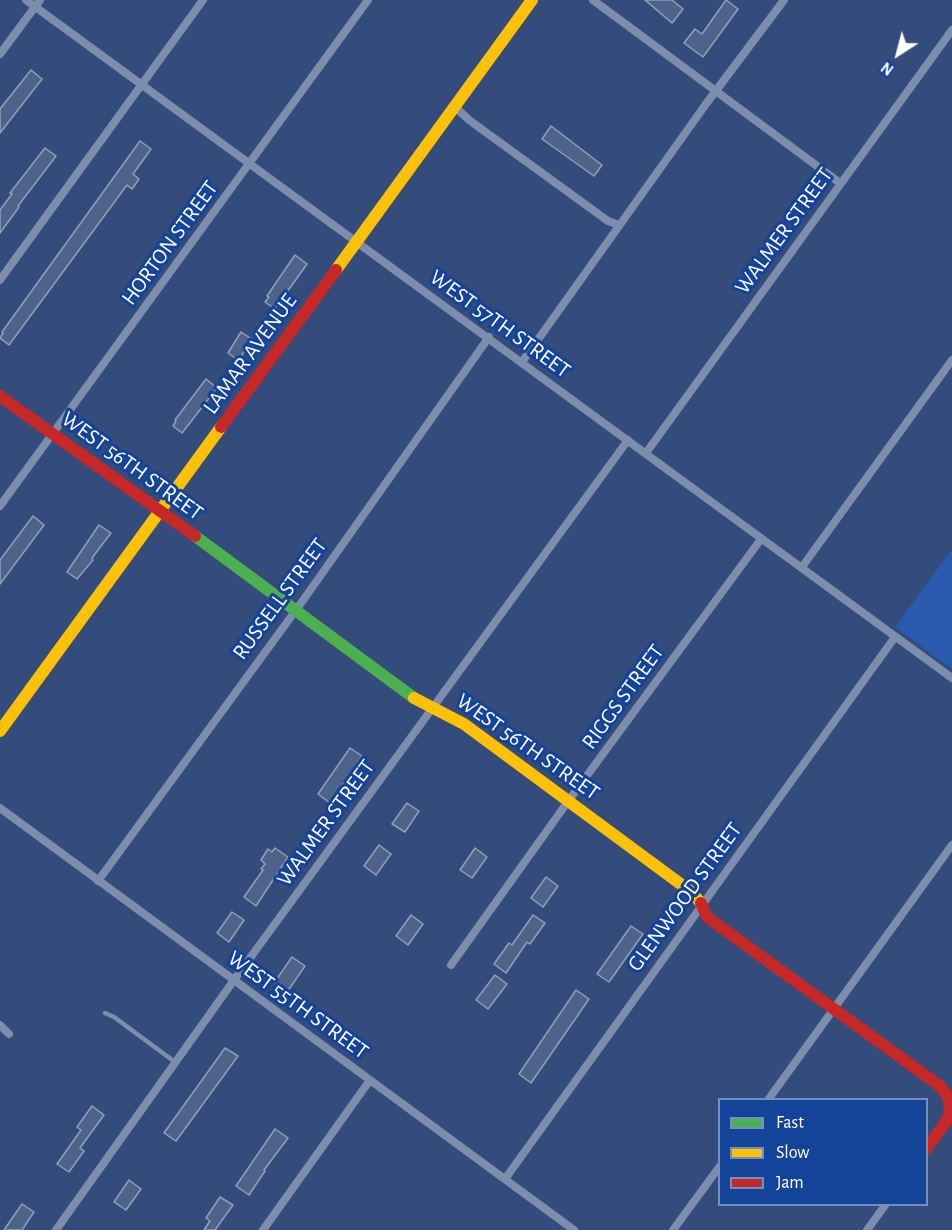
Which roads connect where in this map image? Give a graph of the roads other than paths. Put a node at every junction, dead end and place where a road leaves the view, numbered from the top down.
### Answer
1 (26, 0) edge
2 (203, 0) edge
3 (368, 0) edge
4 (532, 0) edge
5 (592, 0) edge
6 (784, 0) edge
7 (37, 3) edge
8 (952, 30) edge
9 (0, 54) edge
10 (142, 84) junction
11 (716, 92) junction
12 (454, 106) junction
13 (250, 164) junction
14 (840, 183) junction
15 (619, 225) junction
16 (357, 242) junction
17 (0, 280) edge
18 (489, 337) junction
19 (952, 360) edge
20 (522, 362) junction
21 (0, 396) edge
22 (52, 434) junction
23 (628, 440) junction
24 (646, 453) junction
25 (0, 507) edge
26 (161, 512) junction
27 (761, 538) junction
28 (802, 567) junction
29 (294, 611) junction
30 (896, 637) junction
31 (952, 678) edge
32 (434, 707) junction
33 (0, 731) edge
34 (569, 800) junction
35 (0, 808) edge
36 (952, 845) edge
37 (98, 881) junction
38 (701, 905) junction
39 (451, 965) dead end
40 (234, 980) junction
41 (833, 1009) junction
42 (105, 1013) dead end
43 (0, 1025) edge
44 (9, 1034) dead end
45 (175, 1062) junction
46 (370, 1080) junction
47 (769, 1098) edge
48 (928, 1148) edge
49 (718, 1169) edge
50 (505, 1179) junction
51 (885, 1206) edge
52 (56, 1230) edge
53 (263, 1230) edge
54 (574, 1230) edge
55 (673, 1230) edge
56 (867, 1230) edge

1 - 7 street, WEST 57TH STREET
2 - 10 street
3 - 13 street, HORTON STREET
4 - 12 street, LAMAR AVENUE
5 - 11 street
6 - 11 street
7 - 9 street
7 - 10 street, WEST 57TH STREET
8 - 14 street, WALMER STREET
10 - 13 street, WEST 57TH STREET
10 - 17 street
11 - 14 street
11 - 15 street
12 - 15 street
12 - 16 street, LAMAR AVENUE
13 - 16 street, WEST 57TH STREET
13 - 22 street, HORTON STREET
14 - 24 street, WALMER STREET
15 - 20 street
16 - 18 street, WEST 57TH STREET
16 - 26 street, LAMAR AVENUE
18 - 20 street, WEST 57TH STREET
18 - 29 street, RUSSELL STREET
19 - 28 street
20 - 23 street, WEST 57TH STREET
21 - 22 street, WEST 56TH STREET
22 - 25 street, HORTON STREET
22 - 26 street, WEST 56TH STREET
23 - 24 street, WEST 57TH STREET
23 - 32 street, WALMER STREET
24 - 27 street, WEST 57TH STREET
26 - 29 street, WEST 56TH STREET
26 - 33 street, LAMAR AVENUE
27 - 28 street, WEST 57TH STREET
27 - 34 street, RIGGS STREET
28 - 30 street, WEST 57TH STREET
29 - 32 street, WEST 56TH STREET
29 - 37 street, RUSSELL STREET
30 - 31 street, WEST 57TH STREET
30 - 38 street, GLENWOOD STREET
32 - 34 street, WEST 56TH STREET
32 - 40 street, WALMER STREET
34 - 38 street, WEST 56TH STREET
34 - 39 street, RIGGS STREET
35 - 37 street, WEST 55TH STREET
36 - 41 street
37 - 40 street, WEST 55TH STREET
38 - 41 street, WEST 56TH STREET
38 - 50 street, GLENWOOD STREET
40 - 45 street, WALMER STREET
40 - 46 street, WEST 55TH STREET
41 - 47 street
41 - 48 street, WEST 56TH STREET
42 - 45 lane
43 - 44 street
45 - 52 street, WALMER STREET
46 - 50 street, WEST 55TH STREET
46 - 53 street
49 - 55 street
50 - 54 street, WEST 55TH STREET
51 - 56 street

